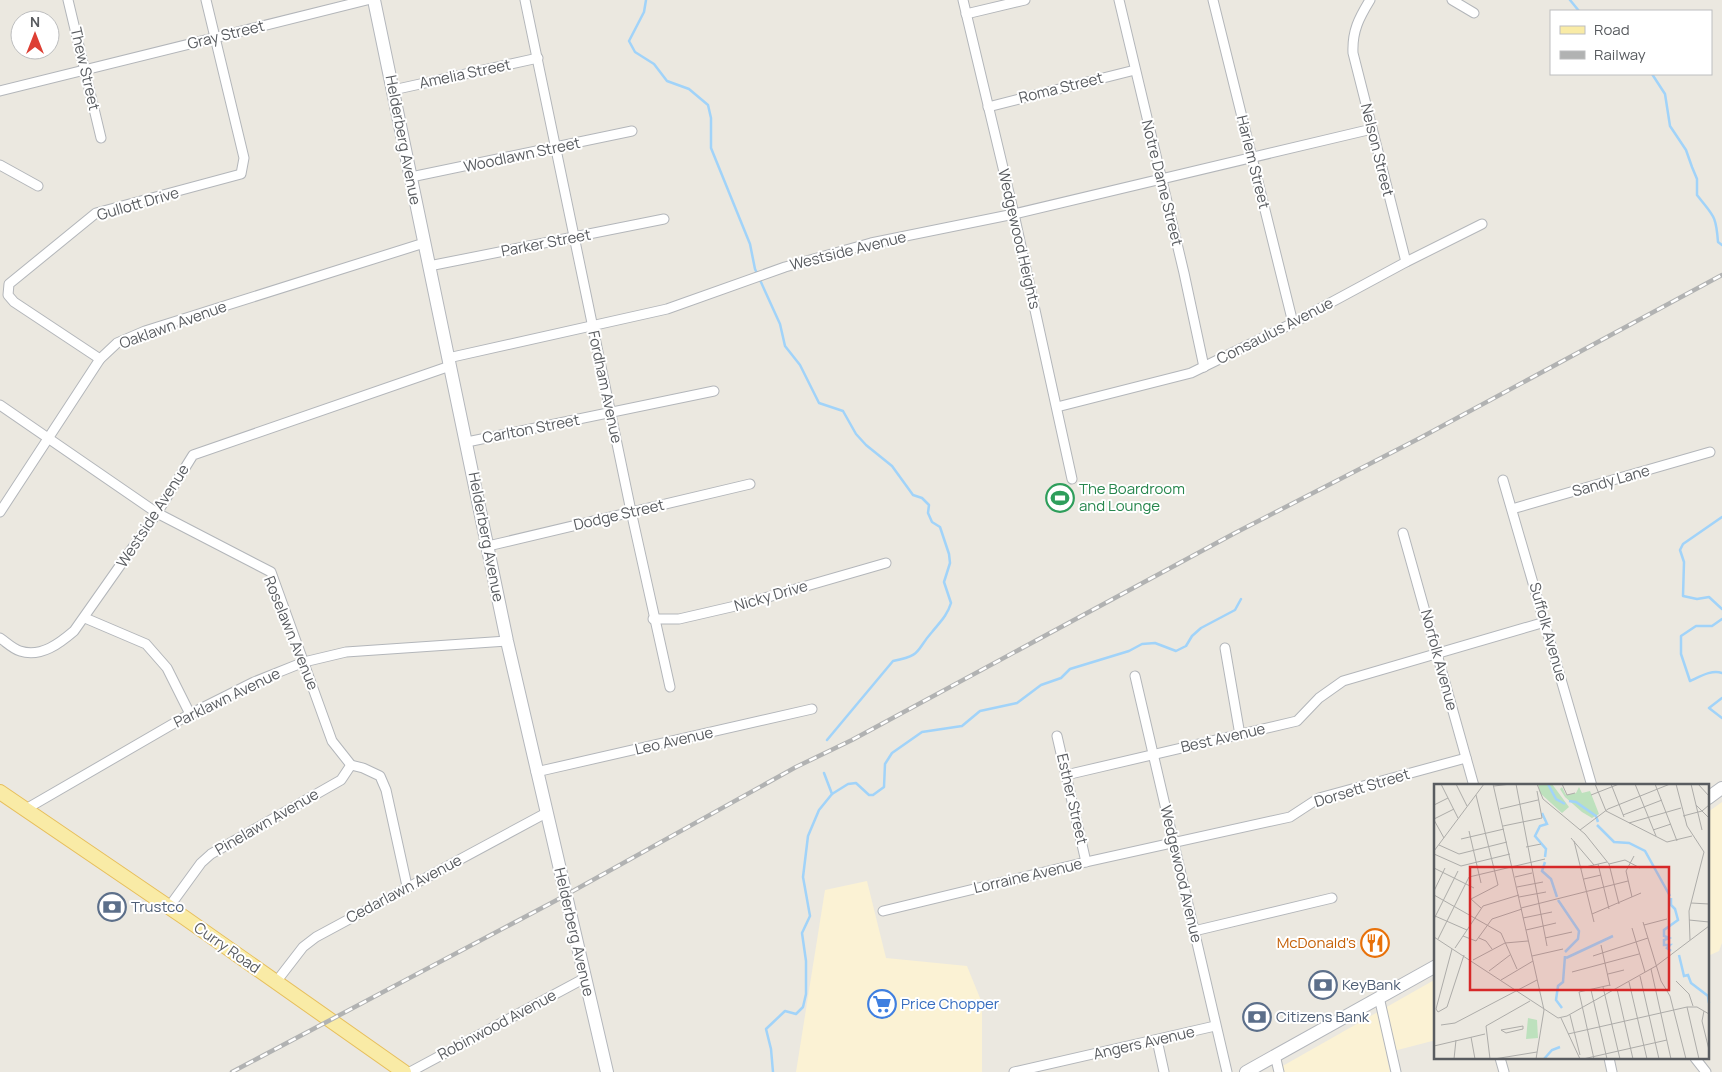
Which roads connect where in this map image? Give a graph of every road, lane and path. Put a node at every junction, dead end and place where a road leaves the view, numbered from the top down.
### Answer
1 (68, 0) edge
2 (206, 0) edge
3 (368, 0) edge
4 (374, 0) edge
5 (526, 0) edge
6 (963, 0) edge
7 (1025, 0) edge
8 (1119, 0) edge
9 (1213, 0) edge
10 (1370, 0) edge
11 (1452, 0) edge
12 (1474, 13) dead end
13 (966, 14) junction
14 (215, 37) junction
15 (538, 58) junction
16 (84, 69) junction
17 (1135, 70) junction
18 (0, 90) edge
19 (393, 90) junction
20 (988, 107) junction
21 (1372, 129) junction
22 (632, 131) dead end
23 (101, 138) dead end
24 (556, 148) junction
25 (1252, 156) junction
26 (0, 165) edge
27 (411, 177) junction
28 (1160, 179) junction
29 (38, 186) dead end
30 (1014, 214) junction
31 (664, 219) dead end
32 (1482, 224) dead end
33 (574, 237) junction
34 (424, 243) junction
35 (1406, 262) junction
36 (429, 266) junction
37 (1293, 323) junction
38 (592, 326) junction
39 (100, 359) junction
40 (449, 362) junction
41 (1204, 367) junction
42 (714, 391) dead end
43 (0, 405) edge
44 (1057, 407) junction
45 (611, 413) junction
46 (50, 439) junction
47 (466, 442) junction
48 (1710, 452) dead end
49 (1072, 479) dead end
50 (1503, 480) dead end
51 (750, 484) dead end
52 (1512, 510) junction
53 (631, 511) junction
54 (0, 512) edge
55 (158, 513) junction
56 (1403, 533) dead end
57 (488, 546) junction
58 (886, 563) dead end
59 (85, 618) junction
60 (653, 619) junction
61 (1545, 622) junction
62 (0, 638) edge
63 (507, 641) junction
64 (1225, 648) dead end
65 (1437, 652) junction
66 (304, 662) junction
67 (1135, 676) dead end
68 (670, 687) dead end
69 (812, 709) dead end
70 (190, 714) junction
71 (1240, 735) junction
72 (1057, 736) dead end
73 (1154, 754) junction
74 (1466, 758) junction
75 (351, 765) junction
76 (536, 772) junction
77 (1066, 775) junction
78 (1473, 784) edge
79 (1591, 784) edge
80 (1722, 788) edge
81 (0, 792) edge
82 (1710, 797) edge
83 (26, 809) junction
84 (546, 813) junction
85 (1174, 844) junction
86 (1086, 862) junction
87 (408, 886) junction
88 (1332, 898) dead end
89 (169, 908) junction
90 (883, 910) dead end
91 (1194, 931) junction
92 (1434, 967) edge
93 (585, 978) junction
94 (276, 982) junction
95 (1379, 997) junction
96 (1215, 1026) junction
97 (1157, 1040) junction
98 (1275, 1055) junction
99 (1697, 1060) edge
100 (1049, 1068) edge
101 (404, 1072) edge
102 (410, 1072) edge
103 (607, 1072) edge
104 (1014, 1072) edge
105 (1164, 1072) edge
106 (1227, 1072) edge
107 (1246, 1072) edge
108 (1279, 1072) edge
109 (1396, 1072) edge
110 (1706, 1072) edge

1 - 16 street, Thew Street
2 - 14 street
3 - 14 street, Gray Street
4 - 19 street, Helderberg Avenue
5 - 15 street, Fordham Avenue
6 - 13 street, Wedgewood Heights
7 - 13 street
8 - 17 street, Notre Dame Street
9 - 25 street, Harlem Street
10 - 21 street, Nelson Street
11 - 12 street
13 - 20 street, Wedgewood Heights
14 - 16 street, Gray Street
14 - 39 street, Gullott Drive
15 - 19 street, Amelia Street
15 - 24 street, Fordham Avenue
16 - 18 street, Gray Street
16 - 23 street, Thew Street
17 - 20 street, Roma Street
17 - 28 street, Notre Dame Street
19 - 27 street, Helderberg Avenue
20 - 30 street, Wedgewood Heights
21 - 25 street, Westside Avenue
21 - 35 street, Nelson Street
22 - 24 street, Woodlawn Street
24 - 27 street, Woodlawn Street
24 - 33 street, Fordham Avenue
25 - 28 street, Westside Avenue
25 - 37 street, Harlem Street
26 - 29 street
27 - 34 street, Helderberg Avenue
28 - 30 street, Westside Avenue
28 - 41 street, Notre Dame Street
30 - 38 street, Westside Avenue
30 - 44 street, Wedgewood Heights
31 - 33 street, Parker Street
32 - 35 street, Consaulus Avenue
33 - 36 street, Parker Street
33 - 38 street, Fordham Avenue
34 - 36 street, Helderberg Avenue
34 - 39 street, Oaklawn Avenue
35 - 37 street, Consaulus Avenue
36 - 40 street, Helderberg Avenue
37 - 41 street, Consaulus Avenue
38 - 40 street, Westside Avenue
38 - 45 street, Fordham Avenue
39 - 46 street, Oaklawn Avenue
40 - 47 street, Helderberg Avenue
40 - 55 street, Westside Avenue
41 - 44 street, Consaulus Avenue
42 - 45 street, Carlton Street
43 - 46 street, Roselawn Avenue
44 - 49 street, Wedgewood Heights
45 - 47 street, Carlton Street
45 - 53 street, Fordham Avenue
46 - 54 street, Oaklawn Avenue
46 - 55 street, Roselawn Avenue
47 - 57 street, Helderberg Avenue
48 - 52 street, Sandy Lane
50 - 52 street, Suffolk Avenue
51 - 53 street, Dodge Street
52 - 61 street, Suffolk Avenue
53 - 57 street, Dodge Street
53 - 60 street, Fordham Avenue
55 - 59 street, Westside Avenue
55 - 66 street, Roselawn Avenue
56 - 65 street, Norfolk Avenue
57 - 63 street, Helderberg Avenue
58 - 60 street, Nicky Drive
59 - 62 street, Westside Avenue
59 - 70 street
60 - 68 street, Fordham Avenue
61 - 65 street, Best Avenue
61 - 79 street, Suffolk Avenue
63 - 66 street, Parklawn Avenue
63 - 76 street, Helderberg Avenue
64 - 71 street
65 - 71 street, Best Avenue
65 - 74 street, Norfolk Avenue
66 - 70 street, Parklawn Avenue
66 - 75 street, Roselawn Avenue
67 - 73 street, Wedgewood Avenue
69 - 76 street, Leo Avenue
70 - 83 street, Parklawn Avenue
71 - 73 street, Best Avenue
72 - 77 street, Esther Street
73 - 77 street, Best Avenue
73 - 85 street, Wedgewood Avenue
74 - 78 street, Norfolk Avenue
74 - 85 street, Dorsett Street
75 - 87 street
75 - 89 street, Pinelawn Avenue
76 - 84 street, Helderberg Avenue
77 - 86 street, Esther Street
80 - 82 street
81 - 83 main road, Curry Road
83 - 89 main road, Curry Road
84 - 87 street, Cedarlawn Avenue
84 - 93 street, Helderberg Avenue
85 - 86 street, Lorraine Avenue
85 - 91 street, Wedgewood Avenue
86 - 90 street, Lorraine Avenue
87 - 94 street, Cedarlawn Avenue
88 - 91 street
89 - 94 main road, Curry Road
91 - 96 street, Wedgewood Avenue
92 - 95 street
93 - 102 street, Robinwood Avenue
93 - 103 street, Helderberg Avenue
94 - 101 main road, Curry Road
95 - 98 street
95 - 109 street
96 - 97 street, Angers Avenue
96 - 106 street, Wedgewood Avenue
97 - 100 street, Angers Avenue
97 - 105 street
98 - 107 street
98 - 108 street
99 - 110 street
100 - 104 street, Angers Avenue

